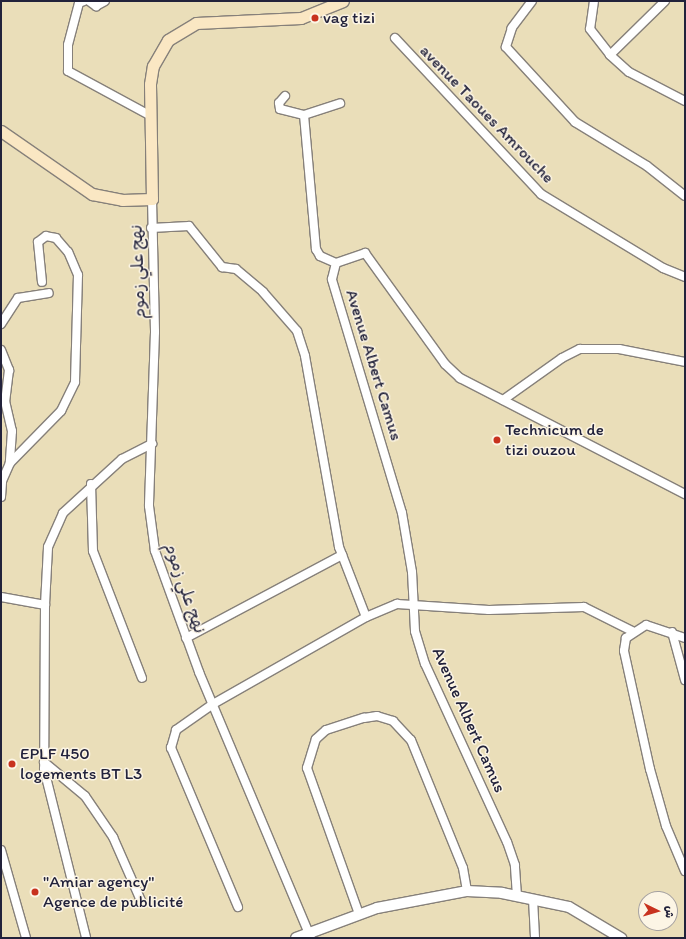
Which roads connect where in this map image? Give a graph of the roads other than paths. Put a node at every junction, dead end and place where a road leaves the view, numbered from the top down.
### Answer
1 (84, 1) edge
2 (89, 1) edge
3 (105, 1) edge
4 (343, 1) edge
5 (532, 1) edge
6 (594, 1) edge
7 (665, 1) edge
8 (396, 38) dead end
9 (610, 55) junction
10 (285, 96) dead end
11 (685, 102) edge
12 (340, 103) dead end
13 (304, 115) junction
14 (151, 116) junction
15 (1, 131) edge
16 (685, 196) edge
17 (152, 199) junction
18 (151, 228) junction
19 (336, 263) junction
20 (685, 277) edge
21 (42, 282) dead end
22 (49, 293) dead end
23 (1, 324) edge
24 (1, 350) edge
25 (685, 362) edge
26 (503, 400) junction
27 (152, 444) junction
28 (10, 463) junction
29 (91, 484) junction
30 (685, 494) edge
31 (1, 497) edge
32 (342, 555) junction
33 (1, 597) edge
34 (412, 603) junction
35 (44, 605) junction
36 (366, 617) junction
37 (632, 631) junction
38 (672, 632) junction
39 (186, 638) junction
40 (685, 638) edge
41 (142, 678) dead end
42 (685, 680) edge
43 (213, 704) junction
44 (44, 762) junction
45 (1, 850) edge
46 (685, 871) edge
47 (467, 892) junction
48 (516, 896) junction
49 (533, 899) junction
50 (142, 903) dead end
51 (238, 907) dead end
52 (359, 914) junction
53 (310, 935) edge
54 (26, 938) edge
55 (86, 938) edge
56 (296, 938) edge
57 (535, 938) edge
58 (621, 938) edge

1 - 14 street
2 - 3 street
4 - 14 main road
5 - 16 street
6 - 9 street
7 - 9 street
8 - 20 street, avenue Taoues Amrouche
9 - 11 street
10 - 13 street
12 - 13 street
13 - 19 street
14 - 17 main road
15 - 17 main road
17 - 18 street, نهج علي زموم
18 - 27 street, نهج علي زموم
18 - 32 street
19 - 26 street, Avenue Albert Camus
19 - 34 street, Avenue Albert Camus
21 - 28 street
22 - 23 street
24 - 28 street
25 - 26 street
26 - 30 street, Avenue Albert Camus
27 - 29 street
27 - 39 street, نهج علي زموم
28 - 31 street
29 - 35 street
29 - 41 street
32 - 36 street
32 - 39 street
33 - 35 street
34 - 36 street
34 - 37 street
34 - 48 street, Avenue Albert Camus
35 - 44 street
36 - 43 street
37 - 38 street
37 - 46 street
38 - 40 street
38 - 42 street
39 - 43 street, نهج علي زموم
43 - 51 street
43 - 53 street, نهج علي زموم
44 - 50 street
44 - 55 street
45 - 54 street
47 - 48 street
47 - 52 street
47 - 52 street
48 - 49 street
49 - 57 street
49 - 58 street
52 - 53 street
53 - 56 street

